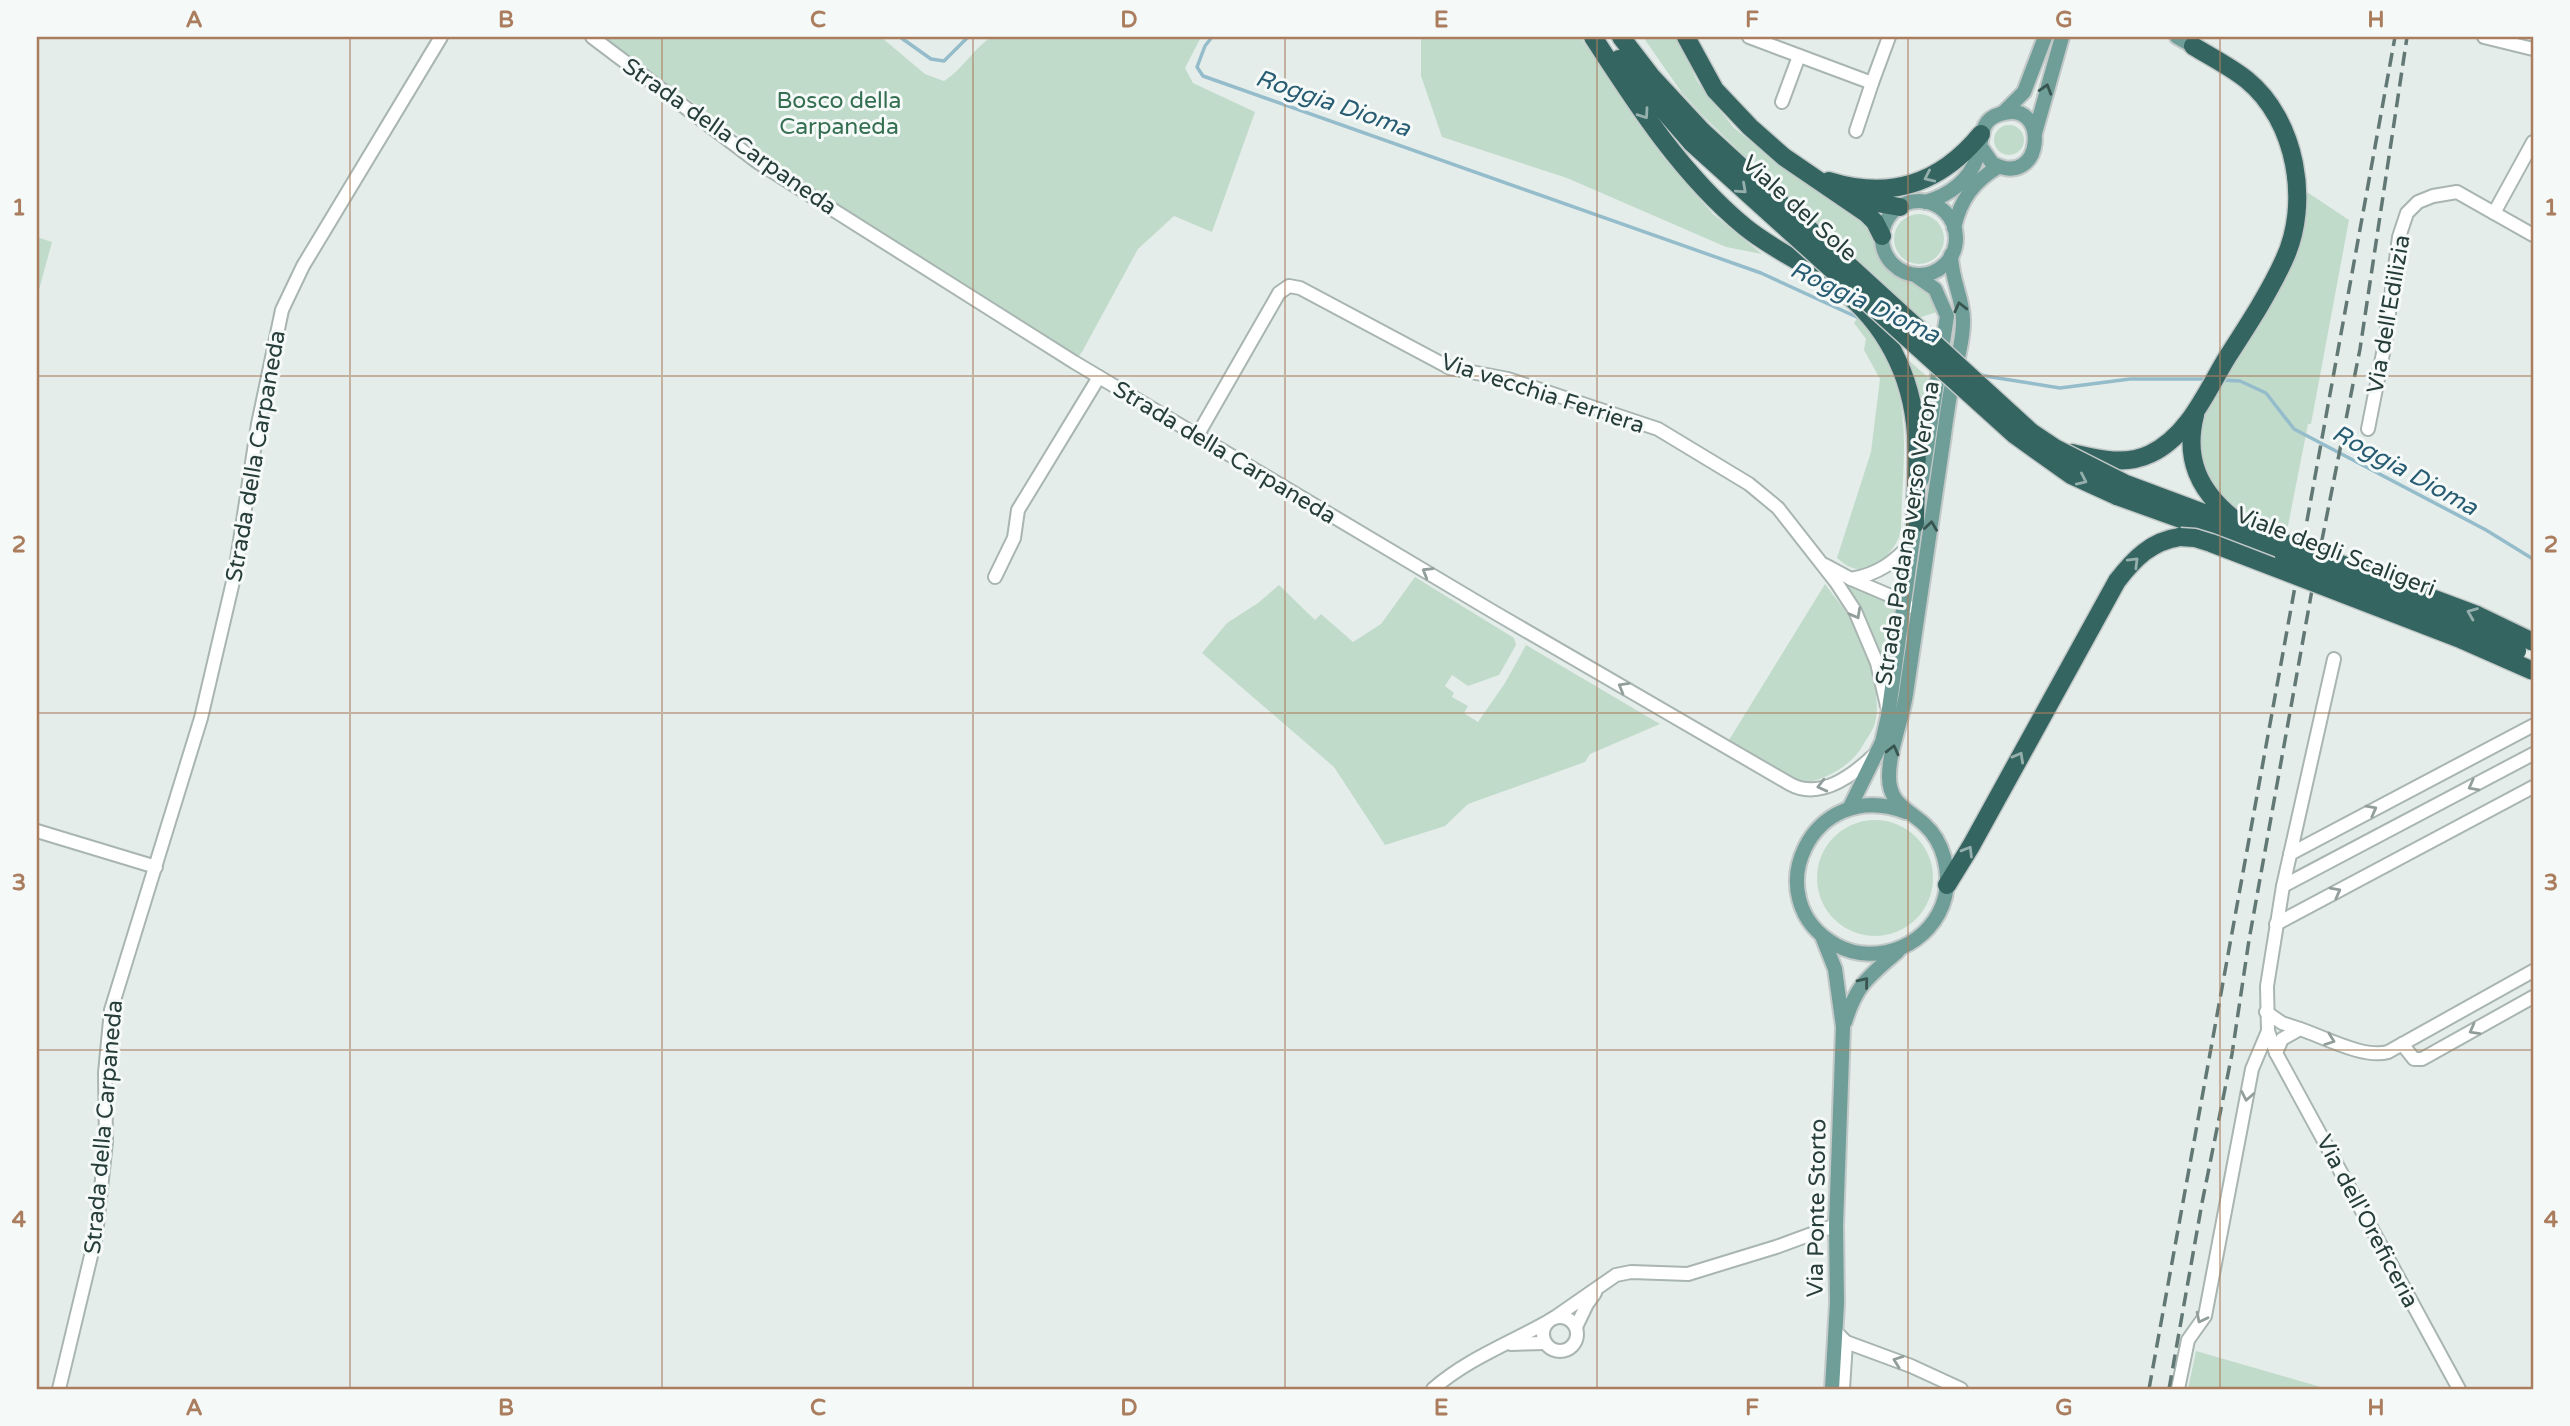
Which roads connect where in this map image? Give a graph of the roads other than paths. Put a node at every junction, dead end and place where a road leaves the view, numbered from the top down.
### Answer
1 (442, 37) edge
2 (592, 37) edge
3 (1593, 37) edge
4 (1602, 37) edge
5 (1621, 37) edge
6 (1686, 37) edge
7 (1749, 37) edge
8 (1889, 37) edge
9 (2045, 37) edge
10 (2177, 37) edge
11 (2484, 37) edge
12 (2062, 40) edge
13 (2193, 46) joint
14 (2533, 49) edge
15 (1800, 56) junction
16 (1872, 83) junction
17 (1782, 102) dead end
18 (2004, 113) junction
19 (1856, 131) dead end
20 (2035, 133) junction
21 (1697, 138) junction
22 (1981, 141) junction
23 (2533, 142) edge
24 (1998, 167) junction
25 (1822, 178) junction
26 (1926, 202) junction
27 (1900, 207) junction
28 (2494, 214) junction
29 (1954, 228) junction
30 (2533, 235) edge
31 (1882, 236) junction
32 (1951, 255) junction
33 (1915, 275) junction
34 (1099, 377) junction
35 (2197, 409) junction
36 (2368, 429) dead end
37 (1197, 436) junction
38 (2055, 448) junction
39 (2121, 490) junction
40 (2242, 526) junction
41 (1914, 533) junction
42 (1816, 559) junction
43 (995, 577) dead end
44 (1851, 579) junction
45 (1905, 602) junction
46 (1917, 622) junction
47 (2533, 642) edge
48 (2334, 659) dead end
49 (2533, 661) edge
50 (2533, 671) edge
51 (1888, 716) junction
52 (2532, 726) edge
53 (1879, 751) junction
54 (2533, 754) edge
55 (2533, 787) edge
56 (1850, 807) junction
57 (1906, 812) junction
58 (37, 831) edge
59 (2290, 854) junction
60 (156, 867) junction
61 (1947, 885) junction
62 (2283, 886) junction
63 (2276, 925) junction
64 (1822, 935) junction
65 (1900, 949) junction
66 (2532, 976) edge
67 (2533, 997) edge
68 (2266, 1012) junction
69 (1843, 1027) junction
70 (2300, 1029) junction
71 (2268, 1031) junction
72 (2402, 1044) junction
73 (2276, 1053) junction
74 (1836, 1225) junction
75 (1604, 1282) junction
76 (1551, 1319) junction
77 (1576, 1327) junction
78 (1835, 1331) junction
79 (1846, 1342) junction
80 (1545, 1343) junction
81 (1508, 1345) junction
82 (60, 1389) edge
83 (1433, 1389) edge
84 (1832, 1389) edge
85 (1843, 1389) edge
86 (1961, 1389) edge
87 (2178, 1389) edge
88 (2459, 1389) edge

1 - 60 street, Strada della Carpaneda
2 - 34 street, Strada della Carpaneda
3 -> 41 highway
4 - 21 highway, Viale del Sole
5 - 21 highway, Viale del Sole
6 - 25 highway
7 - 15 street
8 - 16 street
9 - 18 main road
10 - 13 main road
11 - 14 street
20 -> 12 main road
13 - 35 highway
15 - 16 street
15 - 17 street
16 - 19 street
18 - 20 main road
18 - 22 main road
20 - 24 main road
21 - 38 highway, Viale del Sole, bridge
21 -> 39 highway, Viale del Sole, bridge
22 - 24 main road
22 -> 25 highway
22 - 26 main road
23 - 28 street
24 - 29 main road
25 - 27 highway
25 - 31 highway
26 - 27 main road
26 - 29 main road
27 - 31 main road
28 - 30 street, Via dell'Edilizia
28 - 36 street, Via dell'Edilizia
29 - 32 main road
31 - 33 main road
32 - 33 main road
46 -> 32 main road, Strada Padana verso Verona, bridge
33 - 41 main road, Strada Padana verso Verona, bridge
34 - 37 street, Strada della Carpaneda
34 - 43 street
35 - 38 highway, bridge
35 - 40 highway
37 - 42 street, Via vecchia Ferriera
53 -> 37 street, Strada della Carpaneda
38 - 39 highway, Viale del Sole, bridge
39 - 40 highway, Viale degli Scaligeri
39 - 49 highway, Viale degli Scaligeri, bridge
47 -> 40 highway, Viale degli Scaligeri, bridge
41 - 44 street
41 - 45 main road, Strada Padana verso Verona
42 - 44 street, Via vecchia Ferriera
42 -> 51 street, Via vecchia Ferriera
44 - 45 street, Via vecchia Ferriera
45 - 46 street
45 - 51 main road, Strada Padana verso Verona
57 -> 46 main road, Strada Padana verso Verona
48 - 59 street, Via dell'Oreficeria
61 -> 50 highway, bridge
51 - 53 main road, Strada Padana verso Verona
59 -> 52 street
53 - 56 main road, Strada Padana verso Verona
54 -> 62 street
63 -> 55 street
56 - 57 main road, Strada Padana verso Verona
56 - 64 main road, Strada Padana verso Verona
57 - 61 main road, Strada Padana verso Verona
58 - 60 street
59 - 62 street, Via dell'Oreficeria
60 - 82 street, Strada della Carpaneda
61 - 65 main road, Strada Padana verso Verona
62 - 63 street, Via dell'Oreficeria
63 - 68 street, Via dell'Oreficeria
64 - 65 main road, Strada Padana verso Verona
64 - 69 main road, Via Ponte Storto
69 -> 65 main road, Via Ponte Storto
66 - 72 street
67 -> 72 street
68 - 70 street
68 - 71 street, Via dell'Oreficeria
69 - 74 main road, Via Ponte Storto
70 -> 72 street
70 - 73 street
71 - 73 street, Via dell'Oreficeria
71 -> 87 street
73 - 88 street, Via dell'Oreficeria
74 - 75 street
74 - 78 main road, Via Ponte Storto
75 - 76 street
75 - 77 street
76 - 77 street
76 - 80 street
76 - 81 street
77 - 80 street
78 - 79 street
78 - 84 main road, Via Ponte Storto
79 - 85 street
86 -> 79 street
80 - 81 street
81 - 83 street

